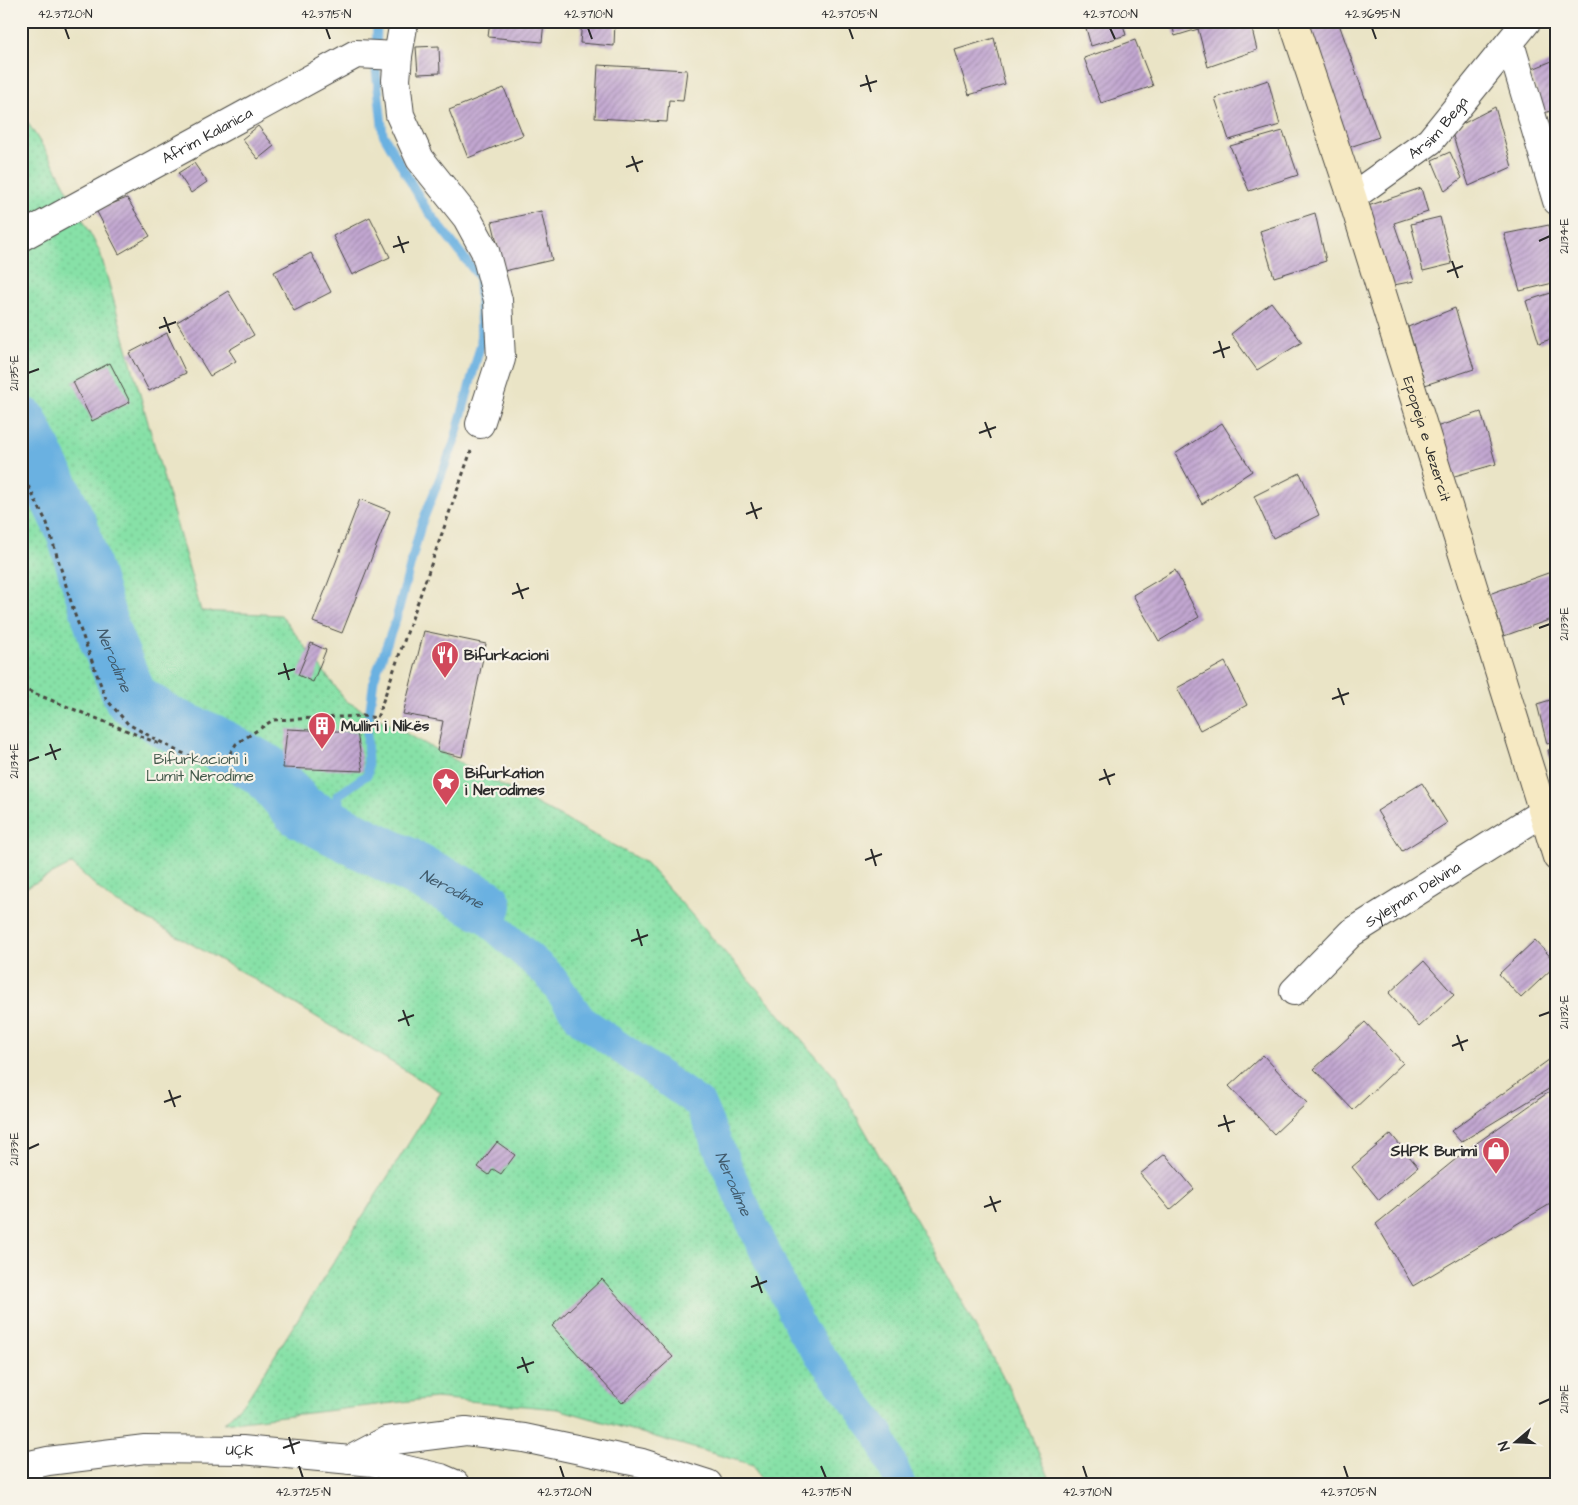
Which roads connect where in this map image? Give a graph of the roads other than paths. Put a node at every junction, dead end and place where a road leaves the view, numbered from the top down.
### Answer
1 (404, 21) edge
2 (1293, 21) edge
3 (1528, 21) edge
4 (1510, 43) junction
5 (391, 56) junction
6 (1352, 197) junction
7 (1557, 201) edge
8 (21, 237) edge
9 (480, 424) road end
10 (1542, 813) junction
11 (1557, 857) edge
12 (1294, 991) dead end
13 (350, 1460) junction
14 (21, 1467) edge
15 (455, 1484) edge
16 (708, 1484) edge

1 - 5 street
2 - 6 main road, Epopeja e Jezercit
3 - 4 street, Arsim Bega
4 - 6 street, Arsim Bega
4 - 7 street
5 - 8 street, Afrim Kalanica
5 - 9 street
6 - 10 main road, Epopeja e Jezercit
10 - 11 main road, Epopeja e Jezercit
10 - 12 street, Sylejman Delvina
13 - 14 street, UÇK
13 - 15 street, UÇK
13 - 16 street

